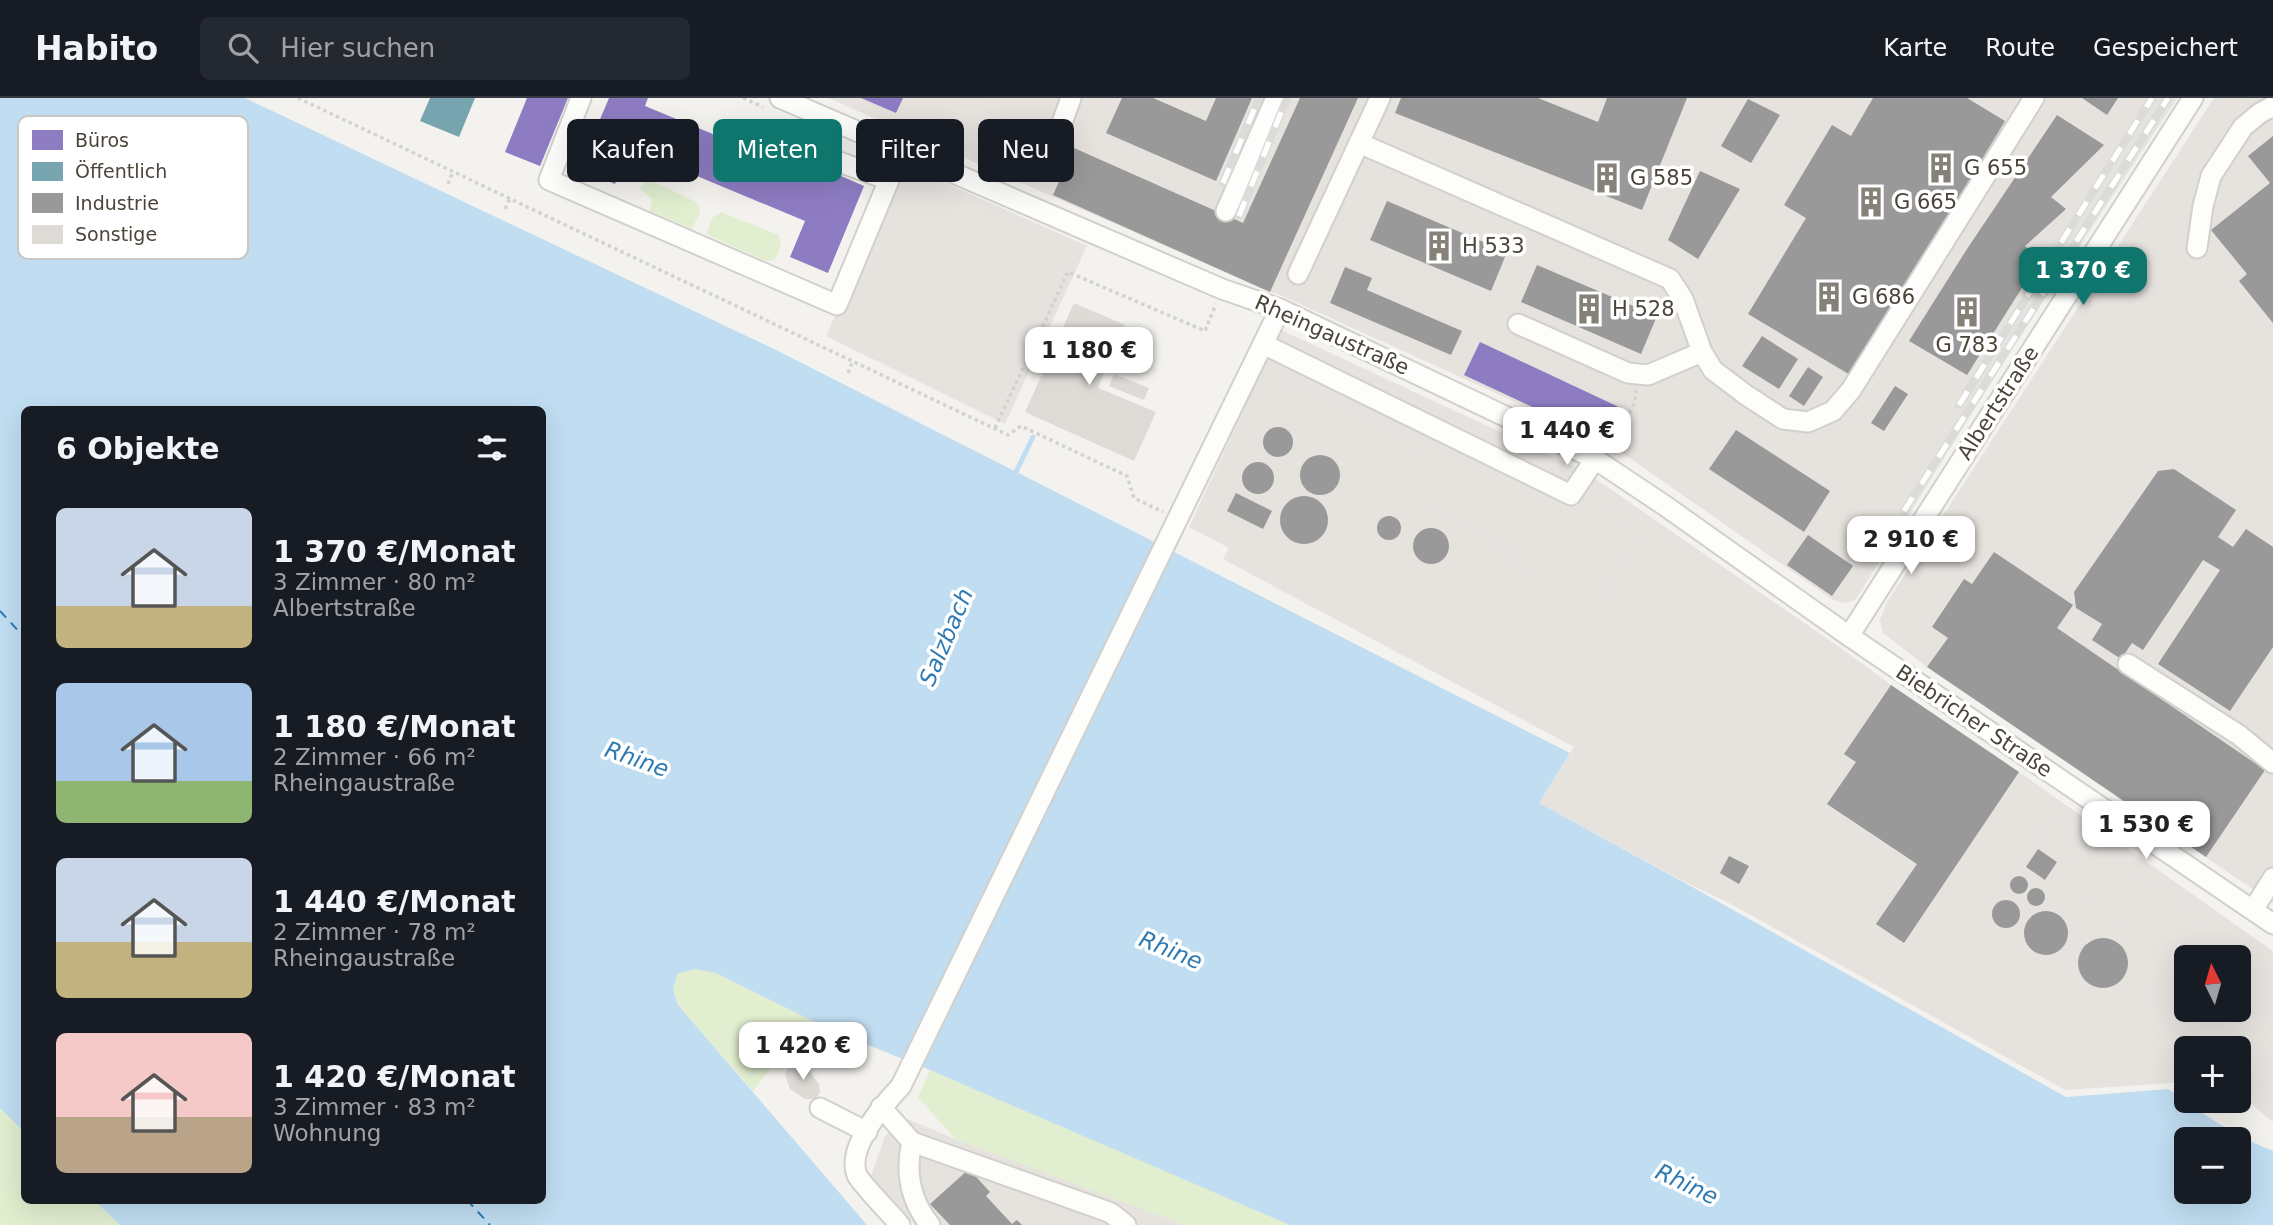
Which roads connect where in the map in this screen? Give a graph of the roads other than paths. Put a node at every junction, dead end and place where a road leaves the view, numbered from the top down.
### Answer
1 (581, 98) edge
2 (780, 98) edge
3 (1071, 98) edge
4 (1276, 98) edge
5 (1380, 98) edge
6 (2034, 98) edge
7 (2193, 98) edge
8 (2273, 107) edge
9 (828, 119) edge
10 (1063, 119) edge
11 (842, 125) edge
12 (1359, 143) junction
13 (842, 163) edge
14 (1226, 211) dead end
15 (2197, 248) dead end
16 (1298, 274) dead end
17 (1280, 309) junction
18 (1518, 324) dead end
19 (1263, 344) junction
20 (1702, 352) junction
21 (1595, 459) junction
22 (1849, 636) junction
23 (2128, 664) dead end
24 (2273, 763) edge
25 (2273, 878) edge
26 (2253, 910) junction
27 (2273, 924) edge
28 (881, 1107) junction
29 (820, 1108) dead end
30 (867, 1132) junction
31 (912, 1142) junction
32 (900, 1225) edge
33 (930, 1225) edge
34 (1126, 1225) edge

1 - 13 street
2 - 9 street, Rheingaustraße
3 - 10 street
4 - 14 street
5 - 12 street
6 - 20 street
7 - 22 street, Albertstraße
8 - 15 street
11 - 17 street, Rheingaustraße
12 - 16 street
12 - 20 street
17 - 19 street
17 - 21 street, Rheingaustraße
18 - 20 street
19 - 21 street
19 - 28 street
21 - 22 street, Rheingaustraße
22 - 26 street, Biebricher Straße
23 - 24 street
25 - 26 street
26 - 27 street, Biebricher Straße
28 - 30 street
28 - 31 street
29 - 30 street
30 - 32 street
31 - 33 street
31 - 34 street

